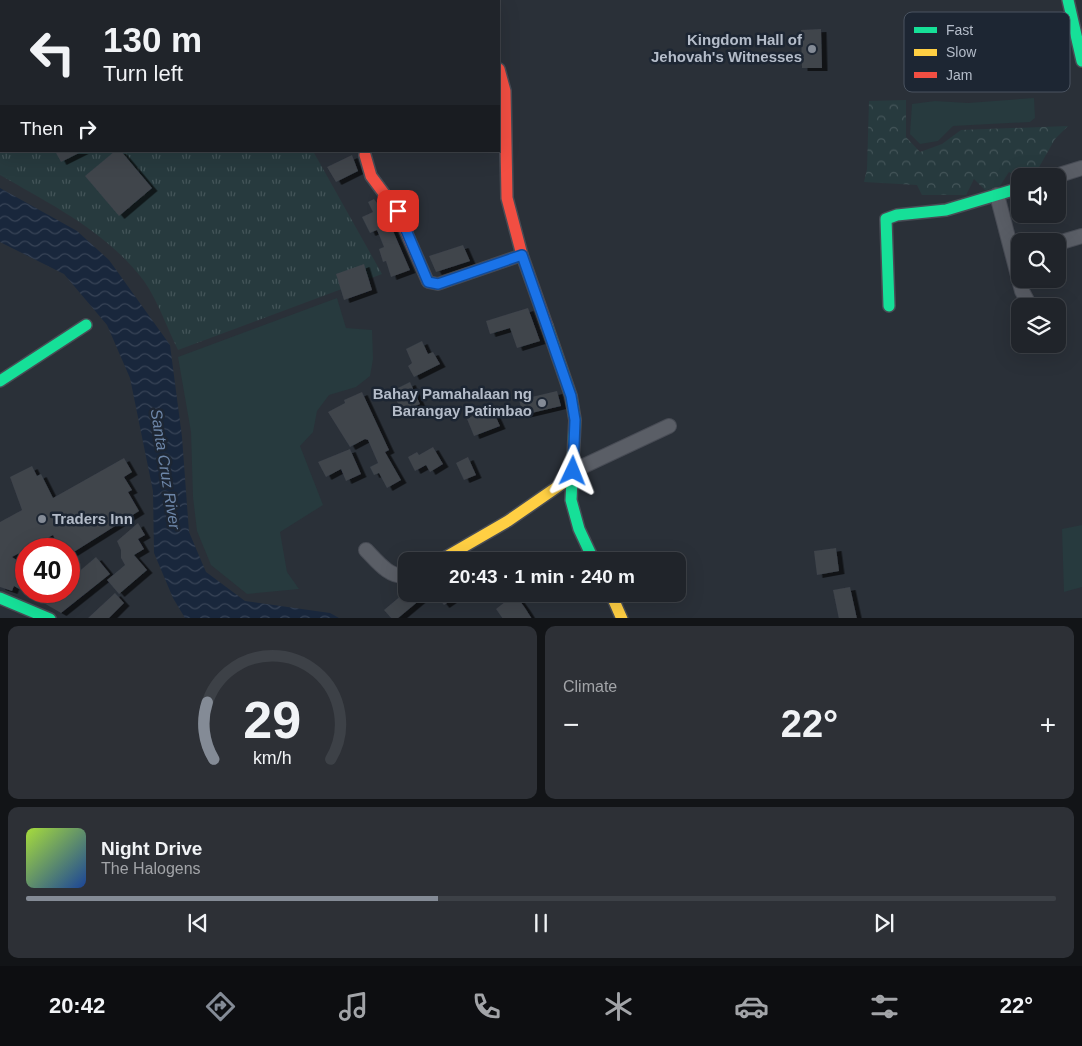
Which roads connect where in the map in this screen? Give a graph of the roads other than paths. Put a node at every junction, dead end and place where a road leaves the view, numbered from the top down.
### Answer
1 (1068, 0) edge
2 (1082, 61) edge
3 (500, 73) edge
4 (365, 155) dead end
5 (1082, 168) edge
6 (1066, 173) edge
7 (1011, 191) edge
8 (997, 195) junction
9 (1082, 236) edge
10 (1011, 240) edge
11 (1066, 241) edge
12 (522, 255) junction
13 (889, 306) dead end
14 (86, 325) dead end
15 (0, 382) edge
16 (669, 426) dead end
17 (573, 473) junction
18 (366, 550) dead end
19 (456, 552) edge
20 (590, 552) edge
21 (398, 574) edge
22 (0, 598) edge
23 (615, 602) edge
24 (50, 618) edge
25 (622, 618) edge

1 - 2 street
3 - 12 street
4 - 12 street
5 - 6 street
7 - 8 street
8 - 10 street
8 - 13 street
9 - 11 street
12 - 17 street
14 - 15 street
16 - 17 street
17 - 19 street
17 - 20 street
18 - 21 street
22 - 24 street
23 - 25 street

